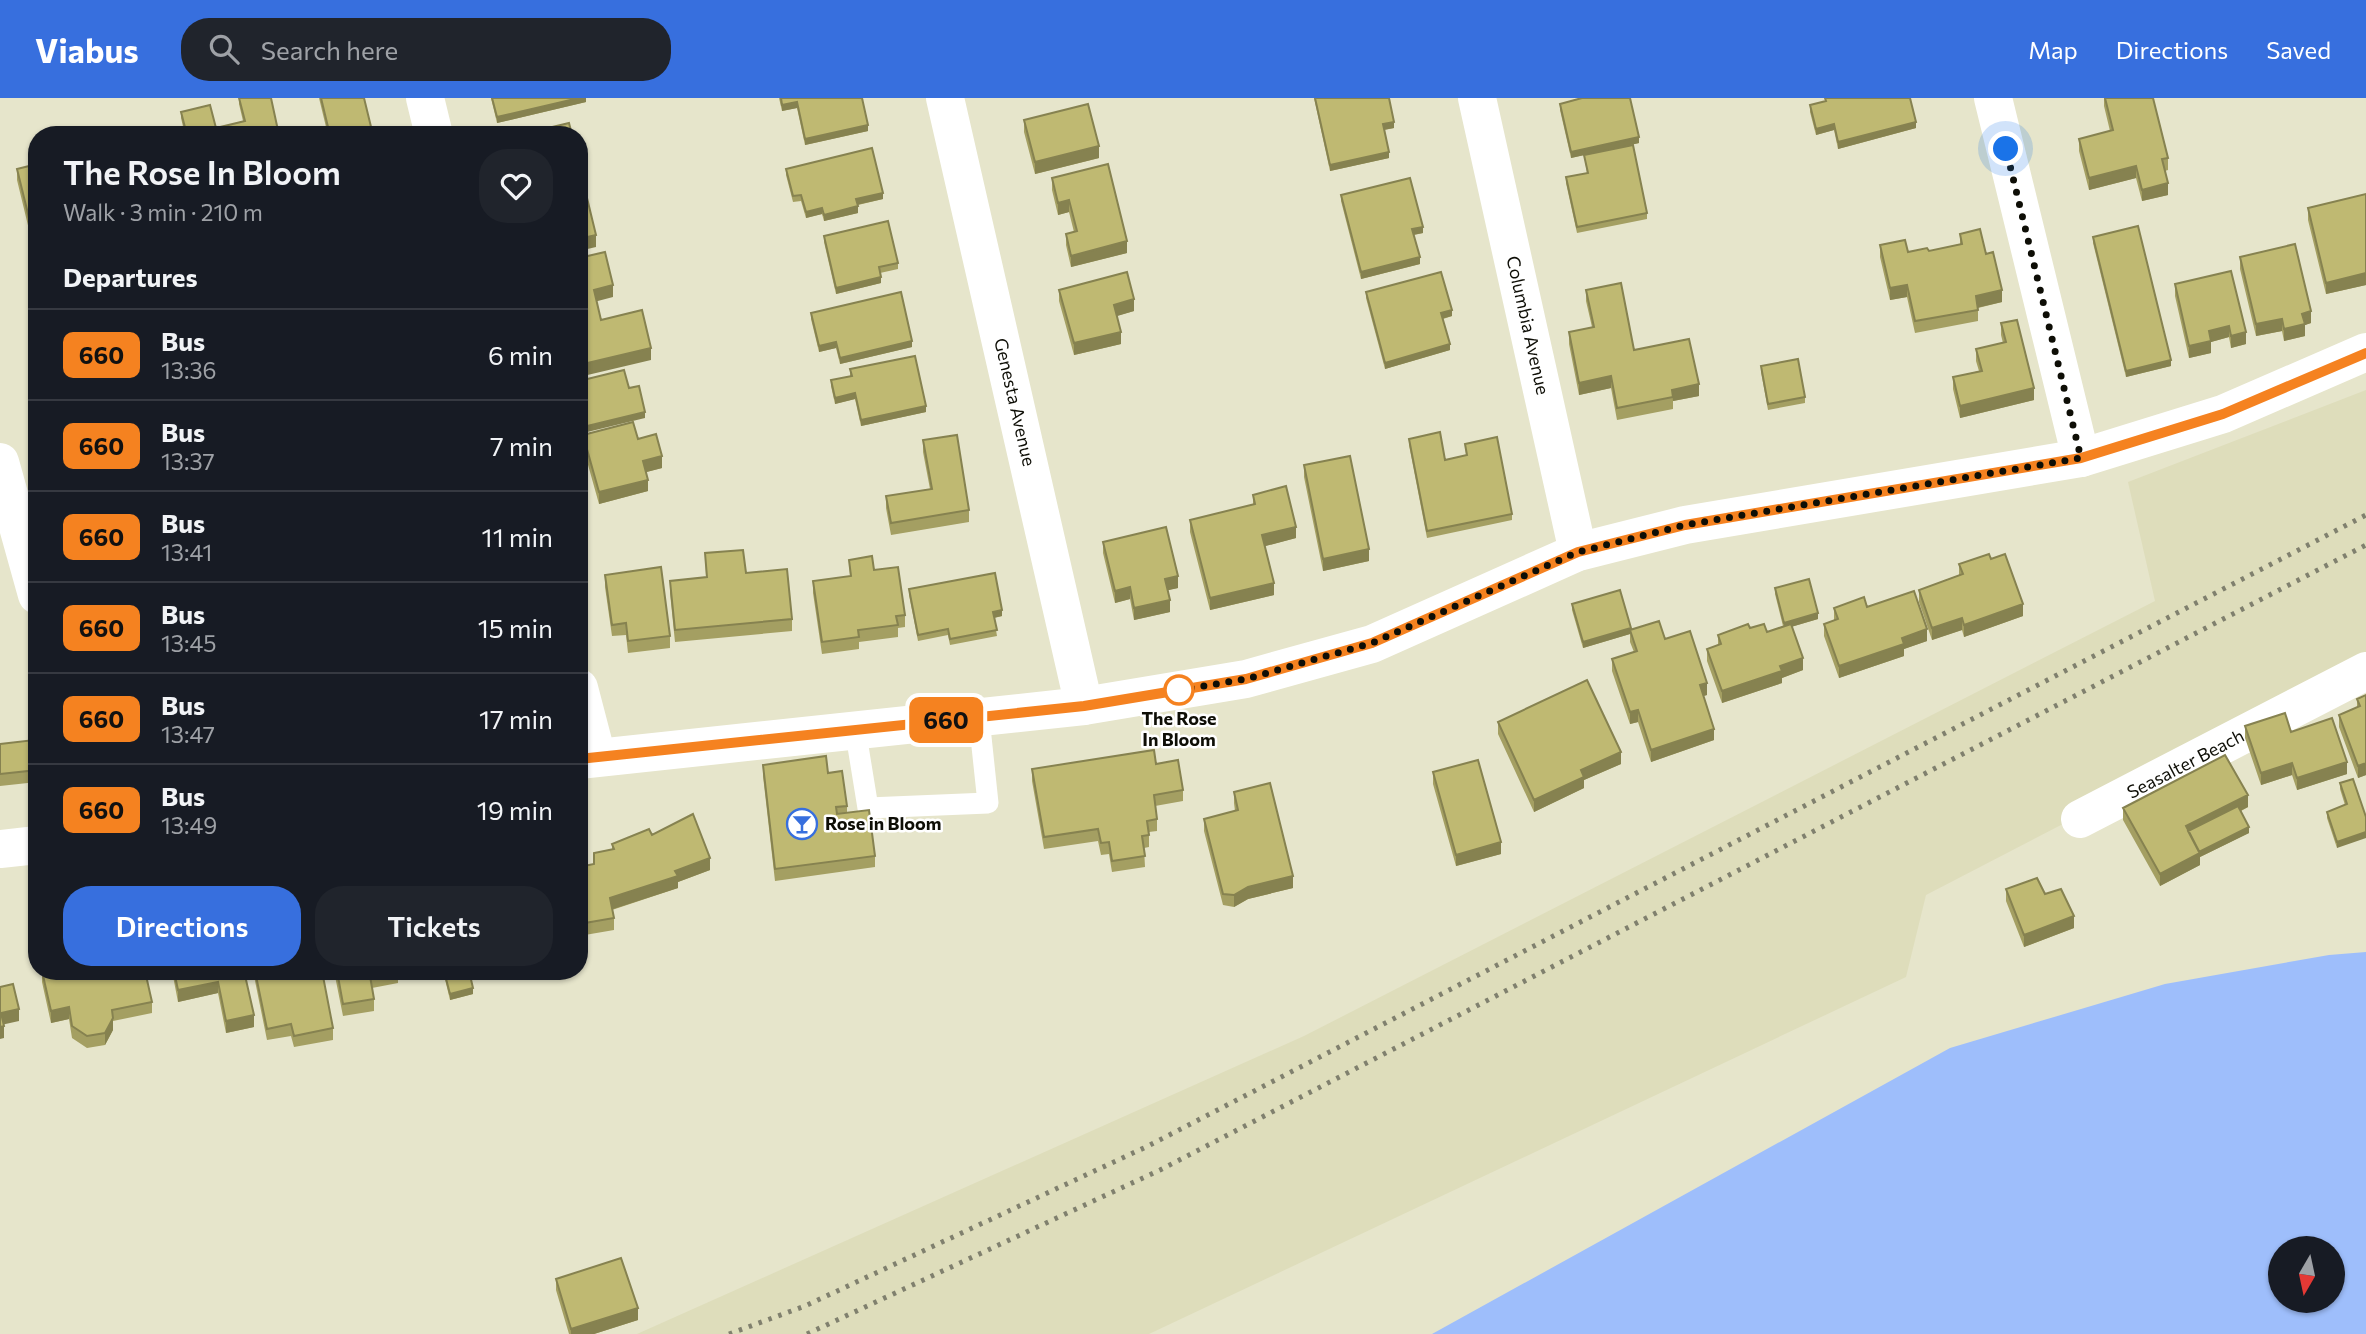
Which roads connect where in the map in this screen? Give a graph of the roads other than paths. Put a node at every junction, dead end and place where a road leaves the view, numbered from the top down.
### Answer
1 (425, 98) edge
2 (946, 98) edge
3 (1477, 98) edge
4 (1993, 98) edge
5 (432, 126) edge
6 (2366, 352) edge
7 (2081, 458) junction
8 (0, 462) edge
9 (1578, 552) junction
10 (28, 563) edge
11 (2366, 671) edge
12 (1084, 706) junction
13 (979, 718) junction
14 (855, 728) junction
15 (588, 758) edge
16 (2080, 819) dead end
17 (28, 846) edge
18 (0, 849) edge

1 - 5 street
2 - 12 street, Genesta Avenue
3 - 9 street, Columbia Avenue
4 - 7 street
6 - 7 street
7 - 9 street
8 - 10 street
9 - 12 street
11 - 16 street, Seasalter Beach
12 - 13 street
13 - 14 street
13 - 14 lane
14 - 15 street
17 - 18 street

